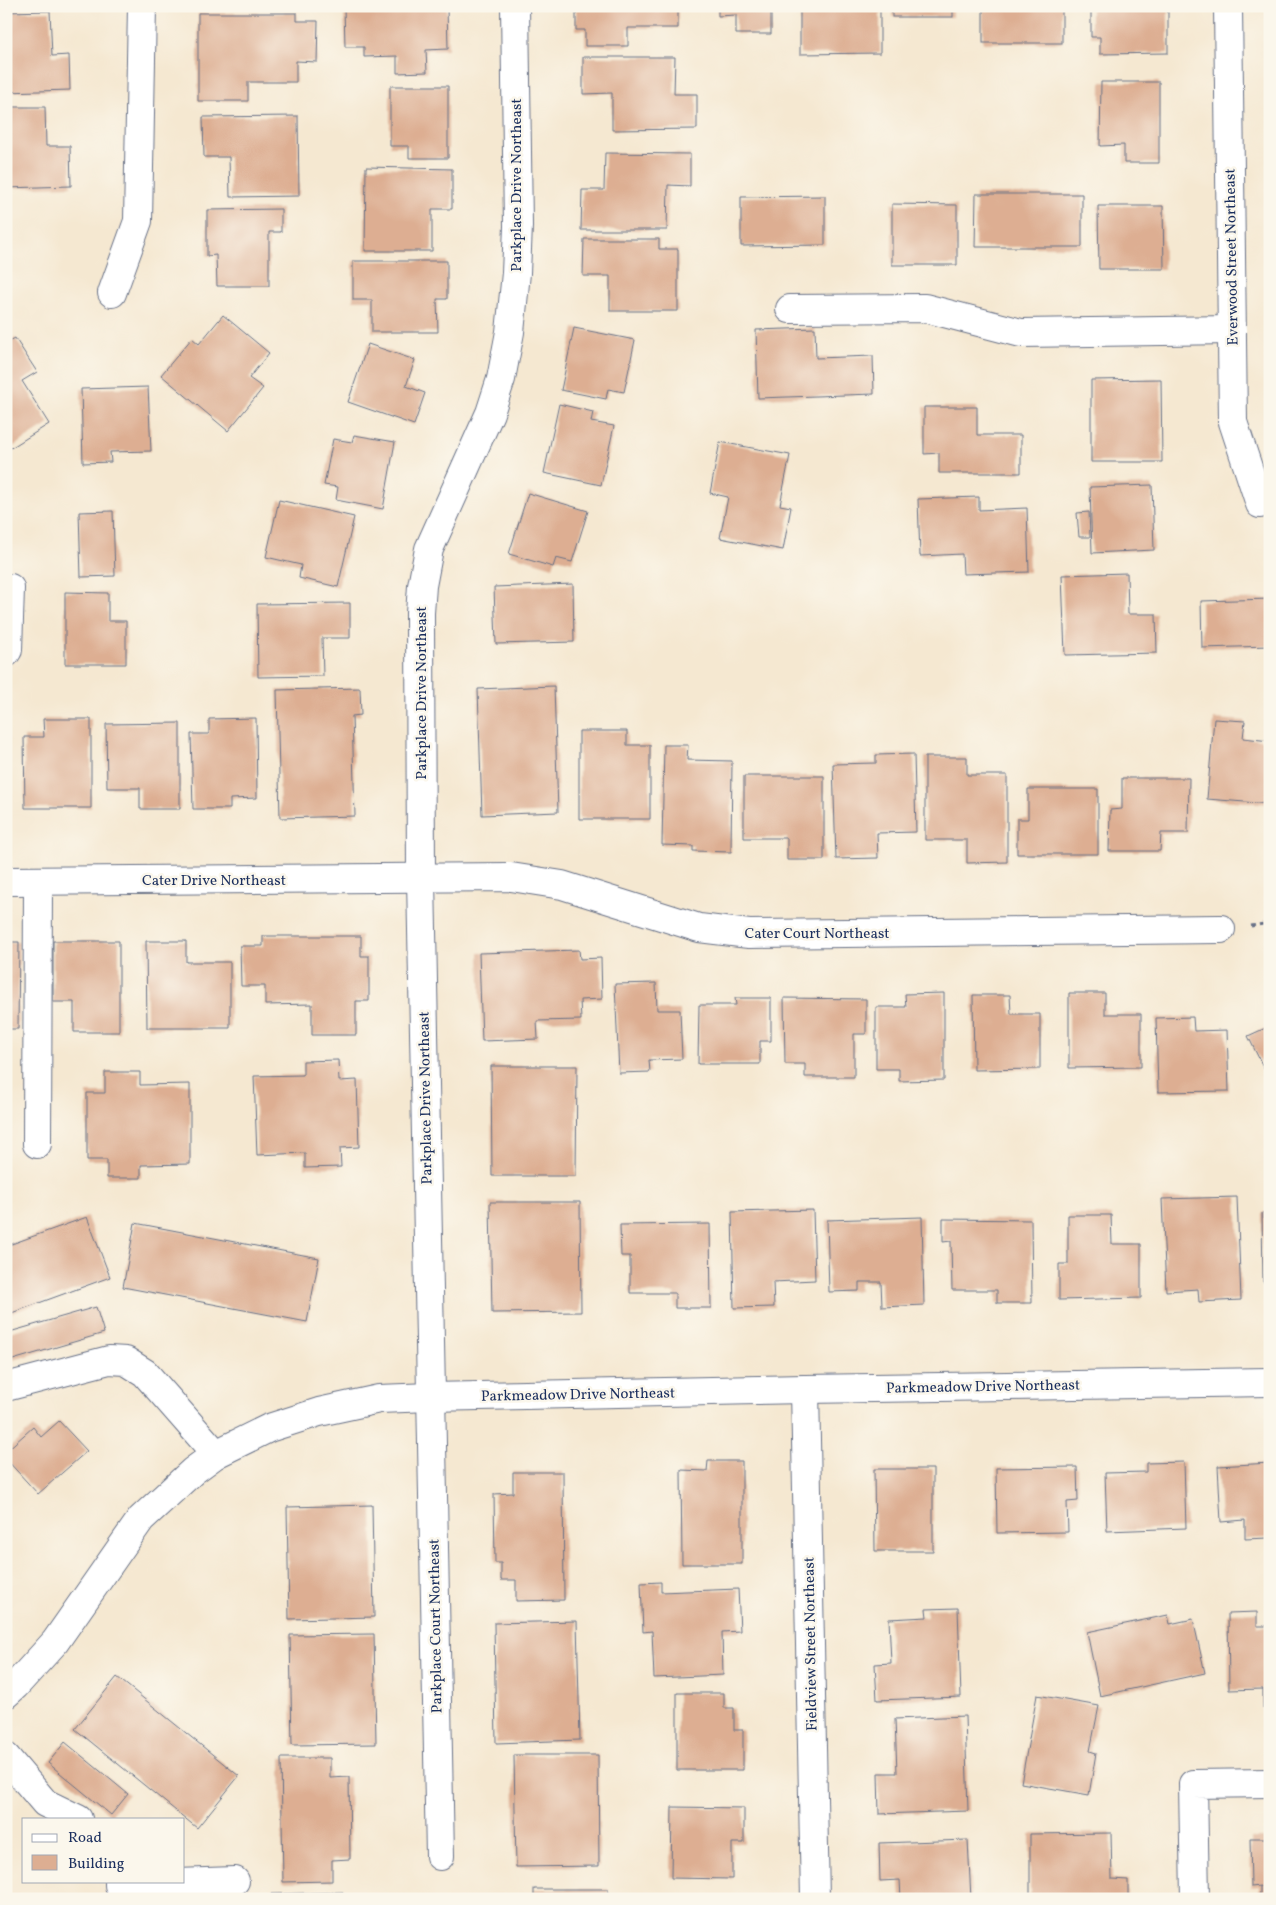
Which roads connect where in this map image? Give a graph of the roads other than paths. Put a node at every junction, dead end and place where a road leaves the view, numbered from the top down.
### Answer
1 (142, 6) edge
2 (515, 6) edge
3 (1228, 6) edge
4 (112, 293) dead end
5 (790, 309) dead end
6 (1232, 330) junction
7 (1260, 504) dead end
8 (10, 588) dead end
9 (6, 653) edge
10 (421, 878) junction
11 (6, 881) edge
12 (38, 881) junction
13 (1221, 929) dead end
14 (37, 1144) dead end
15 (1270, 1382) edge
16 (6, 1387) edge
17 (805, 1389) junction
18 (430, 1397) junction
19 (216, 1454) junction
20 (6, 1694) edge
21 (6, 1757) edge
22 (1270, 1783) edge
23 (76, 1818) edge
24 (440, 1856) dead end
25 (235, 1881) dead end
26 (119, 1882) edge
27 (815, 1899) edge
28 (1195, 1899) edge

1 - 4 street
2 - 10 street, Parkplace Drive Northeast
3 - 6 street, Everwood Street Northeast
5 - 6 street
6 - 7 street, Everwood Street Northeast
8 - 9 street
10 - 12 street, Cater Drive Northeast
10 - 13 street, Cater Court Northeast
10 - 18 street, Parkplace Drive Northeast
11 - 12 street, Cater Drive Northeast
12 - 14 street
15 - 17 street, Parkmeadow Drive Northeast
16 - 19 street
17 - 18 street, Parkmeadow Drive Northeast
17 - 27 street, Fieldview Street Northeast
18 - 19 street, Parkmeadow Drive Northeast
18 - 24 street, Parkplace Court Northeast
19 - 20 street, Parkmeadow Drive Northeast
21 - 23 street
22 - 28 street
25 - 26 street

